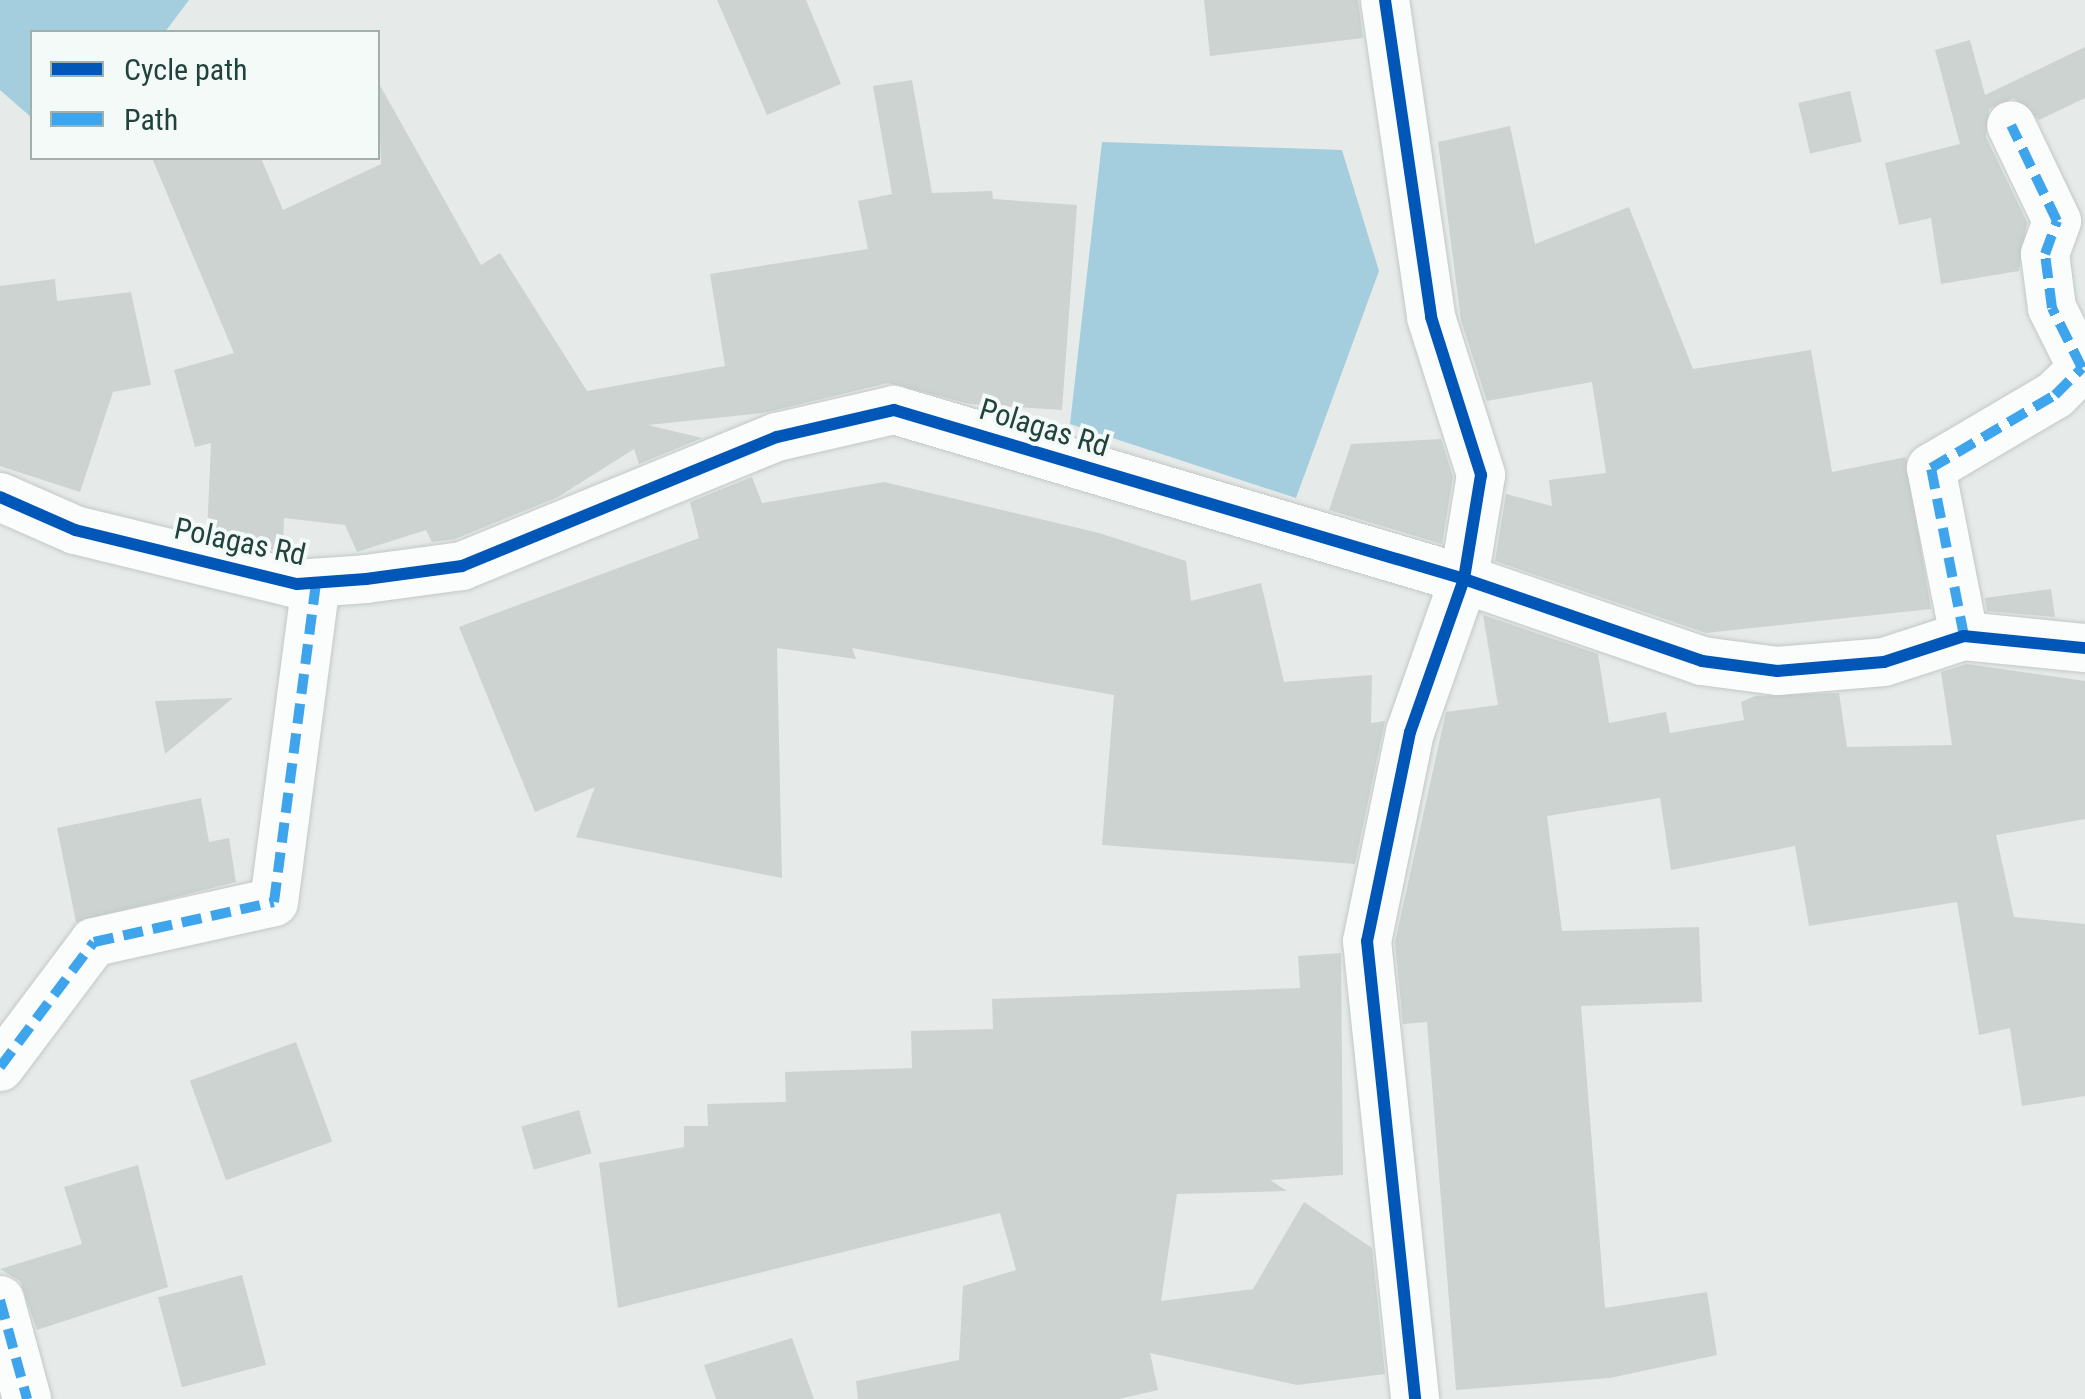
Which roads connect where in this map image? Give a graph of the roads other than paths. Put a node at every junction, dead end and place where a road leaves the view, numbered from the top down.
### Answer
1 (1384, 0) edge
2 (2012, 125) dead end
3 (0, 496) edge
4 (1464, 580) junction
5 (316, 582) junction
6 (1964, 636) junction
7 (2085, 648) edge
8 (0, 1067) edge
9 (0, 1300) edge
10 (27, 1399) edge
11 (1416, 1399) edge

1 - 4 street
2 - 6 street
3 - 5 street, Polagas Rd
4 - 5 street, Polagas Rd
4 - 6 street, Polagas Rd
4 - 11 street
5 - 8 street
6 - 7 street, Polagas Rd
9 - 10 street

